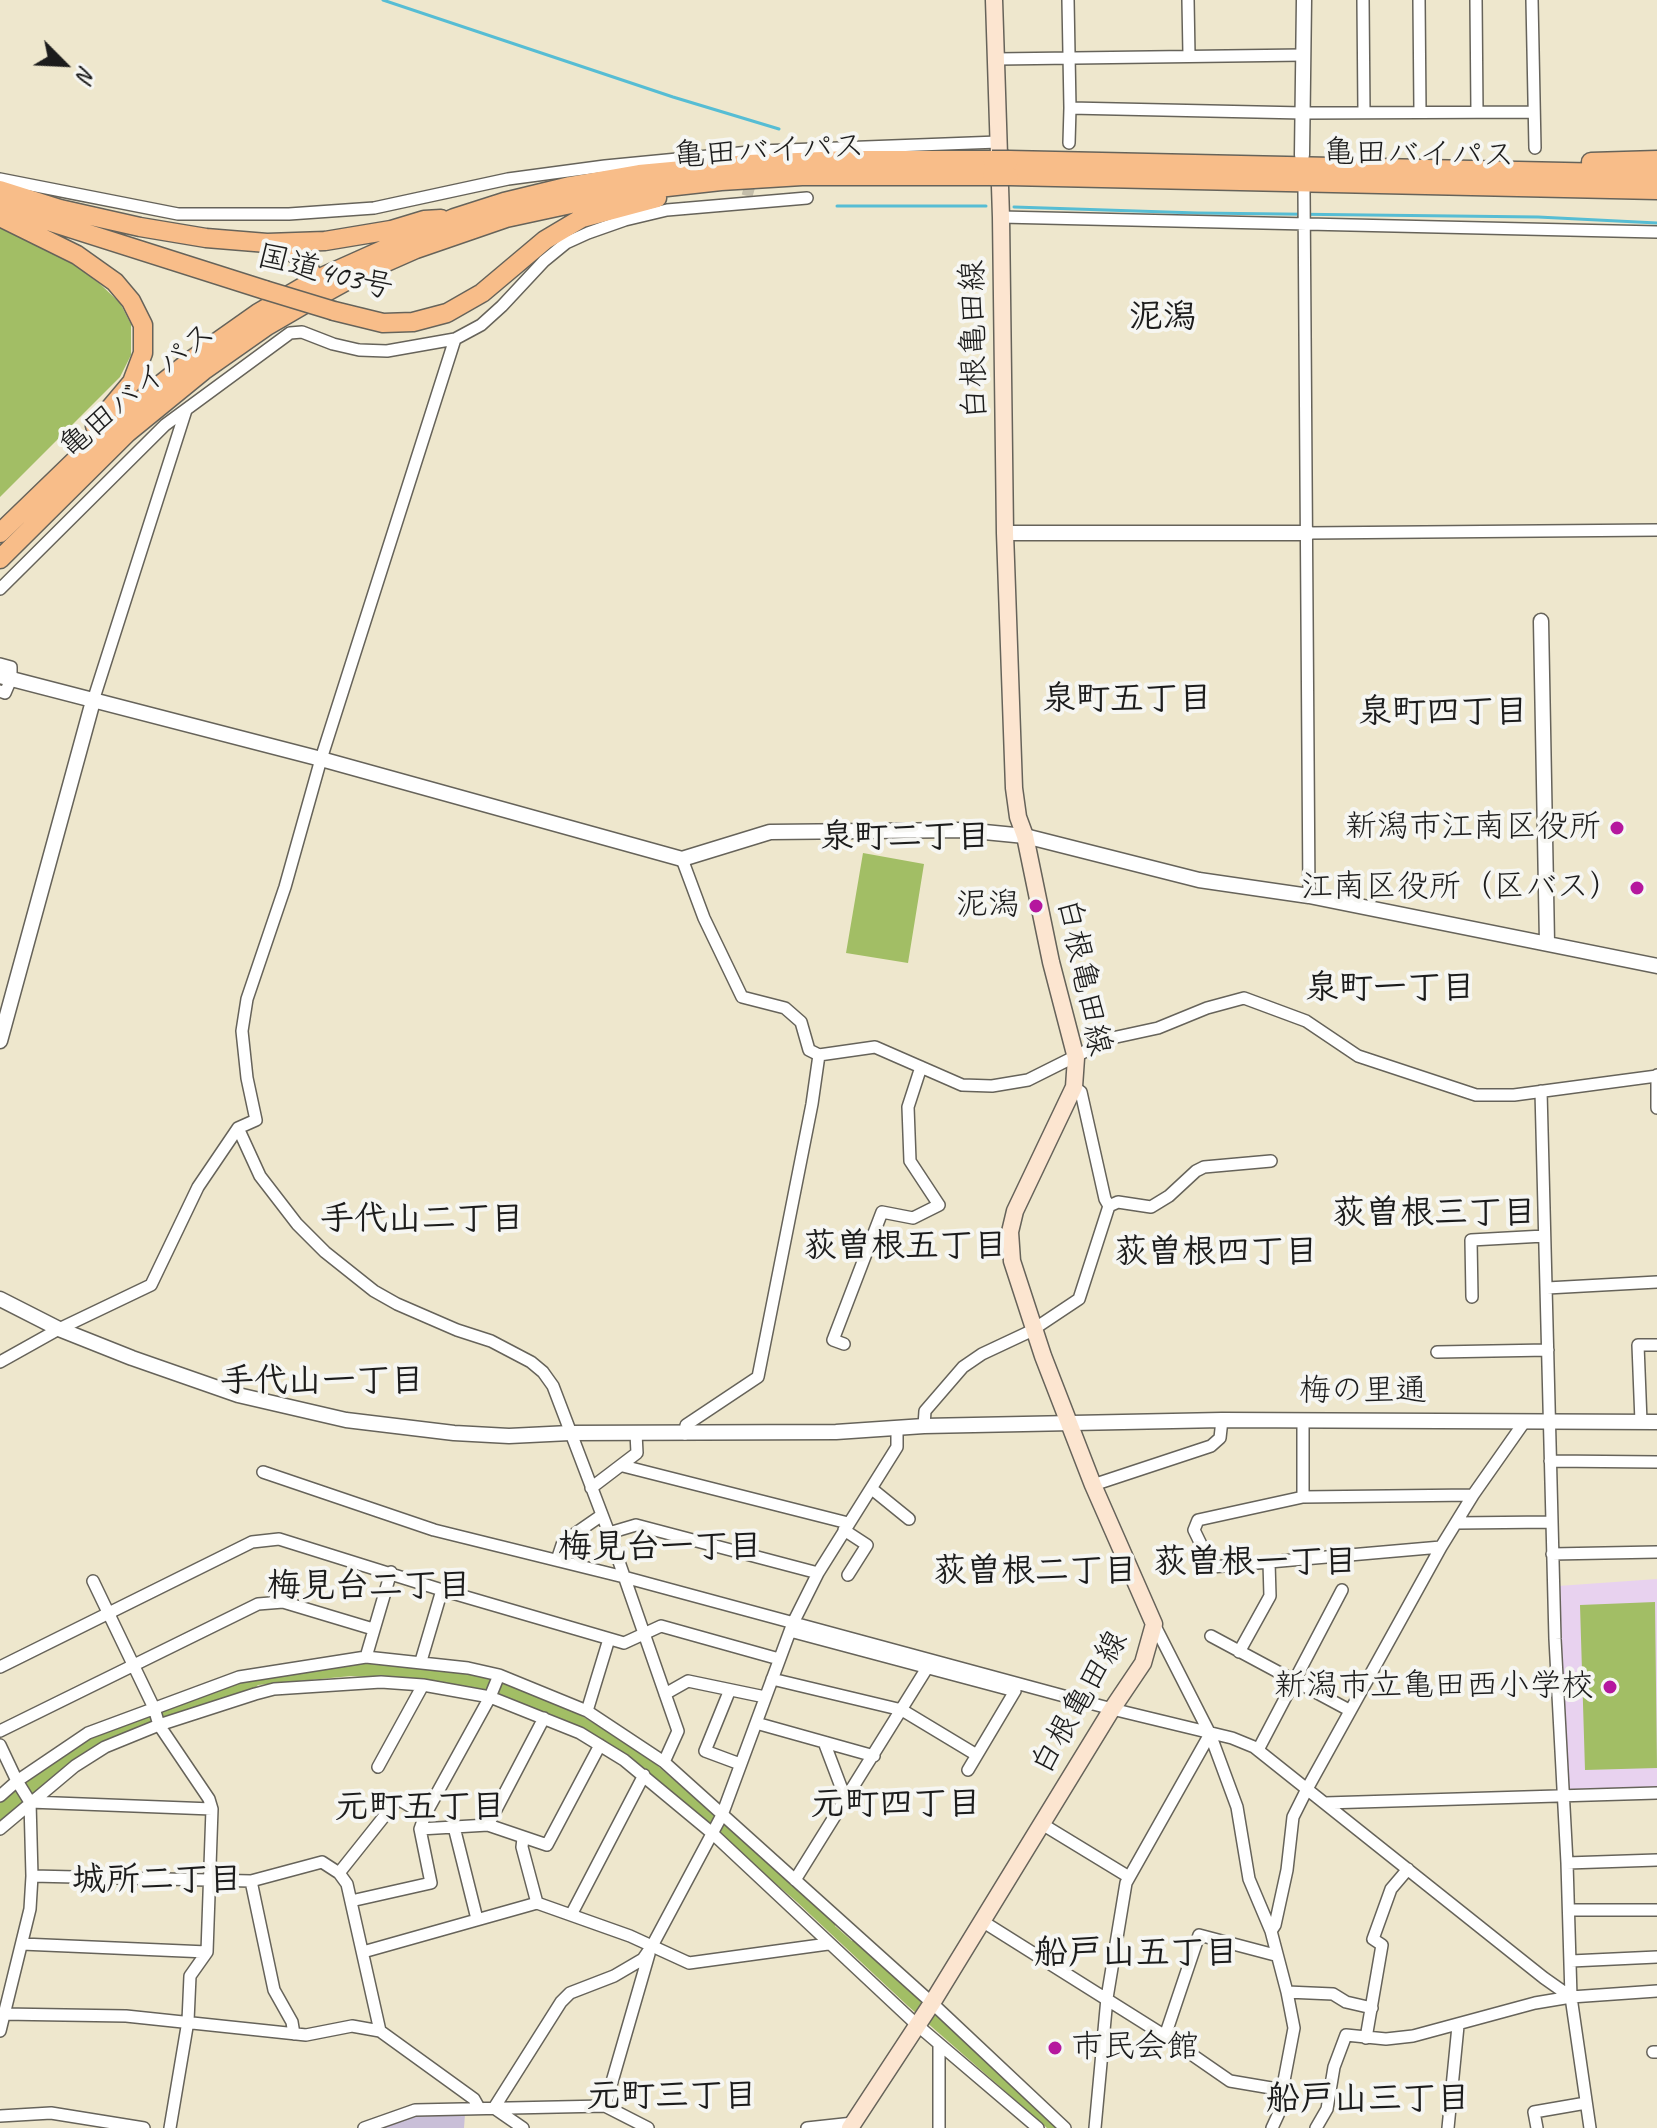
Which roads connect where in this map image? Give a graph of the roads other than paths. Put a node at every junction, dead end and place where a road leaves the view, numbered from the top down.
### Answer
1 (994, 0) edge
2 (1068, 0) edge
3 (1188, 0) edge
4 (1304, 0) edge
5 (1363, 0) edge
6 (1419, 0) edge
7 (1476, 0) edge
8 (1532, 0) edge
9 (1189, 55) junction
10 (1304, 55) junction
11 (1069, 57) junction
12 (997, 59) junction
13 (1070, 108) junction
14 (1420, 111) junction
15 (1364, 112) junction
16 (1477, 112) junction
17 (1534, 112) junction
18 (1303, 113) junction
19 (1069, 143) dead end
20 (1535, 148) dead end
21 (1302, 155) dead end
22 (1657, 160) edge
23 (1000, 163) junction
24 (1477, 170) junction
25 (1657, 174) edge
26 (802, 176) junction
27 (0, 179) edge
28 (1582, 189) junction
29 (0, 190) edge
30 (1657, 190) edge
31 (1304, 191) dead end
32 (807, 198) dead end
33 (1657, 200) edge
34 (0, 206) edge
35 (0, 217) edge
36 (1001, 217) junction
37 (454, 218) junction
38 (1304, 222) junction
39 (1657, 232) edge
40 (267, 243) junction
41 (313, 281) junction
42 (310, 301) junction
43 (455, 339) junction
44 (186, 410) junction
45 (0, 530) edge
46 (1657, 530) edge
47 (1005, 533) junction
48 (1308, 533) junction
49 (0, 559) edge
50 (0, 589) edge
51 (1541, 621) dead end
52 (0, 664) edge
53 (6, 677) edge
54 (0, 691) edge
55 (93, 701) junction
56 (321, 759) junction
57 (1025, 836) junction
58 (682, 859) junction
59 (1309, 896) junction
60 (1547, 943) junction
61 (1657, 966) edge
62 (0, 1041) edge
63 (819, 1055) junction
64 (1076, 1058) junction
65 (921, 1067) junction
66 (1657, 1076) edge
67 (1074, 1087) junction
68 (1541, 1091) junction
69 (1657, 1108) edge
70 (238, 1128) junction
71 (1271, 1161) dead end
72 (1109, 1206) junction
73 (1544, 1236) junction
74 (1657, 1282) edge
75 (1547, 1288) junction
76 (1472, 1297) dead end
77 (0, 1299) edge
78 (1035, 1327) junction
79 (59, 1329) junction
80 (844, 1344) dead end
81 (1657, 1345) edge
82 (1548, 1350) junction
83 (1437, 1352) dead end
84 (0, 1362) edge
85 (1222, 1420) junction
86 (1303, 1420) junction
87 (1525, 1421) junction
88 (1549, 1421) junction
89 (1641, 1422) junction
90 (1657, 1422) edge
91 (1070, 1425) junction
92 (924, 1426) junction
93 (897, 1428) junction
94 (570, 1433) junction
95 (636, 1433) junction
96 (685, 1434) junction
97 (1550, 1461) junction
98 (1657, 1462) edge
99 (623, 1466) junction
100 (263, 1472) dead end
101 (1093, 1485) junction
102 (591, 1488) junction
103 (872, 1489) junction
104 (1473, 1495) junction
105 (1303, 1497) junction
106 (602, 1515) junction
107 (909, 1519) dead end
108 (1551, 1522) junction
109 (1456, 1523) junction
110 (846, 1527) junction
111 (609, 1533) junction
112 (1441, 1547) junction
113 (1657, 1552) edge
114 (1552, 1554) junction
115 (557, 1560) junction
116 (1269, 1562) junction
117 (391, 1572) junction
118 (818, 1573) junction
119 (848, 1575) dead end
120 (624, 1577) junction
121 (93, 1581) dead end
122 (442, 1590) junction
123 (1342, 1590) dead end
124 (108, 1611) junction
125 (1154, 1624) junction
126 (792, 1627) junction
127 (373, 1629) junction
128 (644, 1636) junction
129 (1211, 1636) dead end
130 (609, 1639) junction
131 (1239, 1652) junction
132 (366, 1657) junction
133 (779, 1659) junction
134 (421, 1661) junction
135 (134, 1665) junction
136 (0, 1667) edge
137 (927, 1668) junction
138 (499, 1675) junction
139 (772, 1679) junction
140 (1293, 1682) junction
141 (423, 1685) junction
142 (729, 1692) junction
143 (665, 1694) junction
144 (490, 1697) junction
145 (765, 1697) junction
146 (154, 1708) junction
147 (1112, 1709) junction
148 (902, 1710) junction
149 (1349, 1710) junction
150 (587, 1711) junction
151 (544, 1718) junction
152 (756, 1723) junction
153 (159, 1725) junction
154 (0, 1731) edge
155 (1210, 1734) junction
156 (824, 1742) junction
157 (0, 1745) edge
158 (600, 1745) junction
159 (1258, 1750) junction
160 (975, 1754) junction
161 (874, 1756) junction
162 (664, 1762) junction
163 (740, 1764) junction
164 (378, 1767) dead end
165 (968, 1770) dead end
166 (644, 1775) junction
167 (17, 1781) junction
168 (1307, 1789) junction
169 (1657, 1793) edge
170 (1562, 1794) junction
171 (0, 1796) edge
172 (846, 1800) junction
173 (30, 1802) junction
174 (1325, 1803) junction
175 (212, 1809) junction
176 (425, 1815) junction
177 (722, 1815) junction
178 (1042, 1824) junction
179 (488, 1825) junction
180 (454, 1827) junction
181 (0, 1829) edge
182 (420, 1829) junction
183 (712, 1833) junction
184 (523, 1838) junction
185 (1657, 1860) edge
186 (1567, 1863) junction
187 (1408, 1869) junction
188 (339, 1873) junction
189 (32, 1876) junction
190 (1129, 1877) junction
191 (795, 1880) junction
192 (210, 1881) junction
193 (251, 1881) junction
194 (351, 1901) junction
195 (537, 1903) junction
196 (1570, 1910) junction
197 (1657, 1910) edge
198 (571, 1915) junction
199 (477, 1919) junction
200 (982, 1921) junction
201 (1271, 1931) junction
202 (22, 1944) junction
203 (828, 1944) junction
204 (652, 1946) junction
205 (207, 1952) junction
206 (363, 1952) junction
207 (1275, 1955) junction
208 (1657, 1957) edge
209 (1571, 1961) junction
210 (1657, 1991) edge
211 (1287, 1992) junction
212 (1571, 1997) junction
213 (1107, 1998) junction
214 (932, 2003) junction
215 (1372, 2008) junction
216 (3, 2014) junction
217 (188, 2021) junction
218 (917, 2025) junction
219 (1458, 2026) junction
220 (0, 2031) edge
221 (380, 2031) junction
222 (294, 2034) junction
223 (1165, 2036) junction
224 (1366, 2038) junction
225 (939, 2044) junction
226 (1289, 2091) junction
227 (1586, 2103) junction
228 (605, 2106) junction
229 (479, 2108) junction
230 (494, 2108) junction
231 (0, 2116) edge
232 (851, 2126) edge
233 (144, 2128) edge
234 (170, 2128) edge
235 (364, 2128) edge
236 (523, 2128) edge
237 (648, 2128) edge
238 (807, 2128) edge
239 (939, 2128) edge
240 (1038, 2128) edge
241 (1065, 2128) edge
242 (1095, 2128) edge
243 (1272, 2128) edge
244 (1316, 2128) edge
245 (1448, 2128) edge
246 (1537, 2128) edge
247 (1590, 2128) edge

1 - 12 main road, 白根亀田線
2 - 11 street
3 - 9 street
4 - 10 street
5 - 15 street
6 - 14 street
7 - 16 street
8 - 17 street
9 - 10 street
9 - 11 street
10 - 18 street
11 - 12 street
11 - 13 street
12 - 23 main road, 白根亀田線
13 - 18 street
13 - 19 street
14 - 15 street
14 - 16 street
15 - 18 street
16 - 17 street
17 - 20 street
18 - 21 street
22 - 24 highway
23 - 24 highway, 亀田バイパス
23 - 26 highway, 亀田バイパス
23 - 27 street
23 - 28 highway, 亀田バイパス
23 - 36 main road, 白根亀田線
23 - 37 highway, 亀田バイパス
24 - 25 highway, 亀田バイパス
26 - 34 highway, 国道403号, bridge
26 - 42 highway, 亀田バイパス
28 - 30 highway, 亀田バイパス
28 - 33 highway
29 - 40 highway, 国道403号
31 - 38 street
32 - 43 street
35 - 45 highway
36 - 38 street
36 - 47 main road, 白根亀田線
37 - 40 highway, 国道403号
37 - 41 highway, 亀田バイパス
38 - 39 street
38 - 48 street
40 - 41 highway, 国道403号
41 - 42 highway, 国道403号
41 - 45 highway, 亀田バイパス
42 - 49 highway, 亀田バイパス
43 - 44 street
43 - 56 street
44 - 50 street
44 - 55 street
46 - 48 street
47 - 48 street
47 - 57 main road, 白根亀田線
48 - 59 street
51 - 60 street
52 - 53 street
53 - 54 street
53 - 55 street
55 - 56 street
55 - 62 street
56 - 58 street
56 - 70 street
57 - 58 street
57 - 59 street
57 - 64 main road, 白根亀田線
58 - 63 street
59 - 60 street
60 - 61 street
63 - 65 street
63 - 96 street
64 - 65 street
64 - 67 main road, 白根亀田線
64 - 68 street
65 - 80 street
66 - 68 street
66 - 69 street
67 - 72 street
67 - 78 main road, 白根亀田線
68 - 73 street
70 - 79 street
70 - 94 street
71 - 72 street
72 - 78 street
73 - 75 street
73 - 76 street
74 - 75 street
75 - 82 street
77 - 79 street, 梅の里通
78 - 91 main road, 白根亀田線
78 - 92 street
79 - 84 street
79 - 94 street, 梅の里通
81 - 89 street
82 - 83 street
82 - 88 street
85 - 86 street, 梅の里通
85 - 91 street, 梅の里通
85 - 101 street
86 - 87 street, 梅の里通
86 - 105 street
87 - 88 street, 梅の里通
87 - 104 street
88 - 89 street, 梅の里通
88 - 97 street
89 - 90 street, 梅の里通
91 - 92 street, 梅の里通
91 - 101 main road, 白根亀田線
92 - 93 street, 梅の里通
93 - 96 street, 梅の里通
93 - 103 street
94 - 95 street, 梅の里通
94 - 102 street
95 - 96 street, 梅の里通
95 - 99 street
97 - 98 street
97 - 108 street
99 - 102 street
99 - 110 street
100 - 115 street
101 - 125 main road, 白根亀田線
102 - 106 street
103 - 107 street
103 - 110 street
104 - 105 street
104 - 109 street
105 - 116 street
106 - 111 street
106 - 115 street
108 - 109 street
108 - 114 street
109 - 112 street
110 - 118 street
110 - 119 street
111 - 118 street
111 - 120 street
112 - 116 street
112 - 149 street
113 - 114 street
114 - 170 street
115 - 120 street
116 - 131 street
117 - 122 street
117 - 124 street
117 - 127 street
118 - 126 street
120 - 126 street
120 - 128 street
121 - 124 street
122 - 130 street
122 - 134 street
123 - 140 street
124 - 135 street
124 - 136 street
125 - 147 main road, 白根亀田線
125 - 155 street
126 - 133 street
126 - 137 street
126 - 147 street
127 - 132 street
127 - 135 street
128 - 130 street
128 - 133 street
128 - 143 street
129 - 131 street
130 - 150 street
131 - 140 street
132 - 134 street
132 - 146 street
133 - 139 street
134 - 138 street
135 - 146 street
135 - 154 street
137 - 148 street
137 - 160 street
138 - 144 street
138 - 150 street
139 - 145 street
139 - 148 street
140 - 149 street
140 - 159 street
141 - 144 street
141 - 153 street
141 - 164 street
142 - 143 street
142 - 145 street
142 - 163 street
143 - 162 street
144 - 151 street
144 - 176 street
145 - 152 street
146 - 153 street
146 - 167 street
147 - 155 street
147 - 178 main road, 白根亀田線
148 - 160 street
148 - 161 street
149 - 168 street
150 - 162 street
151 - 158 street
151 - 179 street
152 - 156 street
152 - 163 street
153 - 173 street
153 - 175 street
155 - 159 street
155 - 190 street
155 - 201 street
156 - 161 street
156 - 172 street
157 - 167 street
158 - 166 street
158 - 184 street
159 - 168 street
160 - 165 street
161 - 172 street
162 - 177 street
163 - 177 street
166 - 183 street
166 - 198 street
167 - 171 street
167 - 173 street
168 - 174 street
168 - 201 street
169 - 170 street
170 - 174 street
170 - 186 street
172 - 191 street
173 - 175 street
173 - 181 street
173 - 189 street
174 - 187 street
175 - 192 street
176 - 182 street
176 - 188 street
177 - 183 street
177 - 191 street
178 - 190 street
178 - 200 main road, 白根亀田線
179 - 180 street
179 - 184 street
180 - 182 street
180 - 199 street
182 - 194 street
183 - 203 street
183 - 204 street
184 - 195 street
185 - 186 street
186 - 196 street
187 - 212 street
187 - 215 street
188 - 193 street
188 - 194 street
189 - 192 street
189 - 202 street
190 - 213 street
191 - 214 street
192 - 193 street
192 - 205 street
193 - 222 street
194 - 206 street
195 - 198 street
195 - 199 street
196 - 197 street
196 - 209 street
198 - 204 street
199 - 206 street
200 - 213 street
200 - 214 main road, 白根亀田線
201 - 207 street
202 - 205 street
202 - 216 street
203 - 204 street
203 - 218 street
204 - 228 street
204 - 230 street
205 - 217 street
206 - 221 street
207 - 211 street
207 - 223 street
208 - 209 street
209 - 212 street
210 - 212 street
211 - 215 street
211 - 226 street
212 - 219 street
212 - 227 street
213 - 223 street
213 - 242 street
214 - 218 main road, 白根亀田線
214 - 241 street
215 - 224 street
216 - 217 street
216 - 220 street
217 - 222 street
217 - 234 street
218 - 225 street
218 - 232 main road, 白根亀田線
219 - 224 street
219 - 245 street
221 - 222 street
221 - 229 street
223 - 226 street
224 - 244 street
225 - 239 street
225 - 240 street
226 - 243 street
227 - 246 street
227 - 247 street
228 - 230 street
228 - 237 street
229 - 230 street
229 - 235 street
230 - 236 street
231 - 233 street
232 - 238 street

